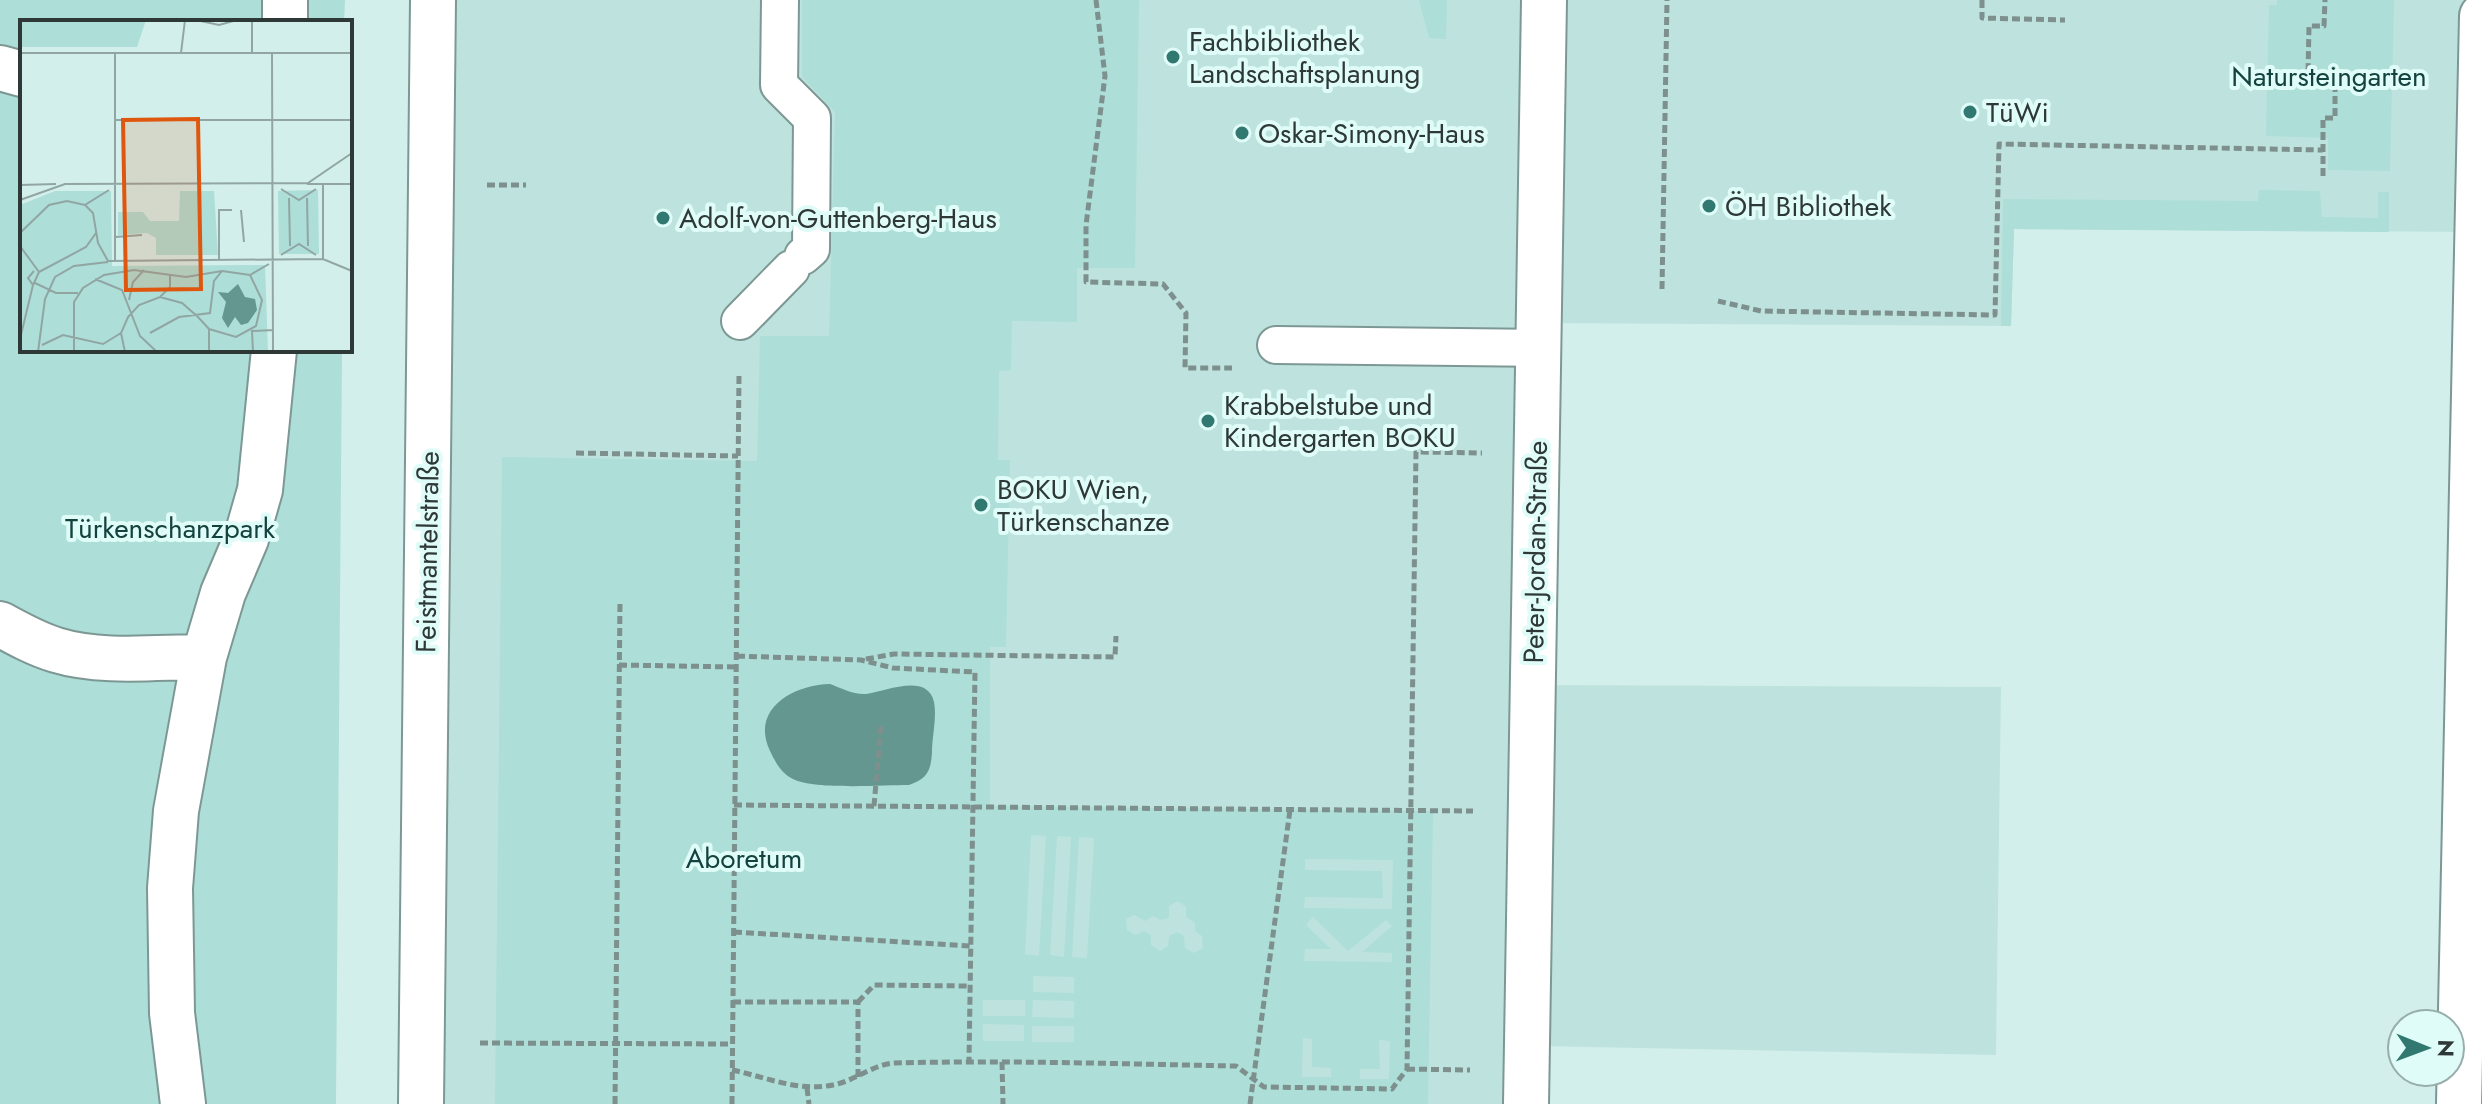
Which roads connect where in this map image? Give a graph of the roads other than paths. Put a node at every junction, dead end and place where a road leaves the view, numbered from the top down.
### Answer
1 (433, 0) edge
2 (780, 0) edge
3 (1544, 0) edge
4 (2482, 16) edge
5 (0, 68) edge
6 (20, 73) edge
7 (740, 321) road end
8 (1276, 345) road end
9 (1538, 348) junction
10 (274, 352) edge
11 (0, 624) edge
12 (204, 657) junction
13 (183, 1104) edge
14 (421, 1104) edge
15 (1526, 1104) edge
16 (2459, 1104) edge

1 - 14 street, Feistmantelstraße
2 - 7 lane
3 - 9 street, Peter-Jordan-Straße
4 - 16 street
5 - 6 street
8 - 9 lane
9 - 15 street, Peter-Jordan-Straße
10 - 12 street
11 - 12 street
12 - 13 street

